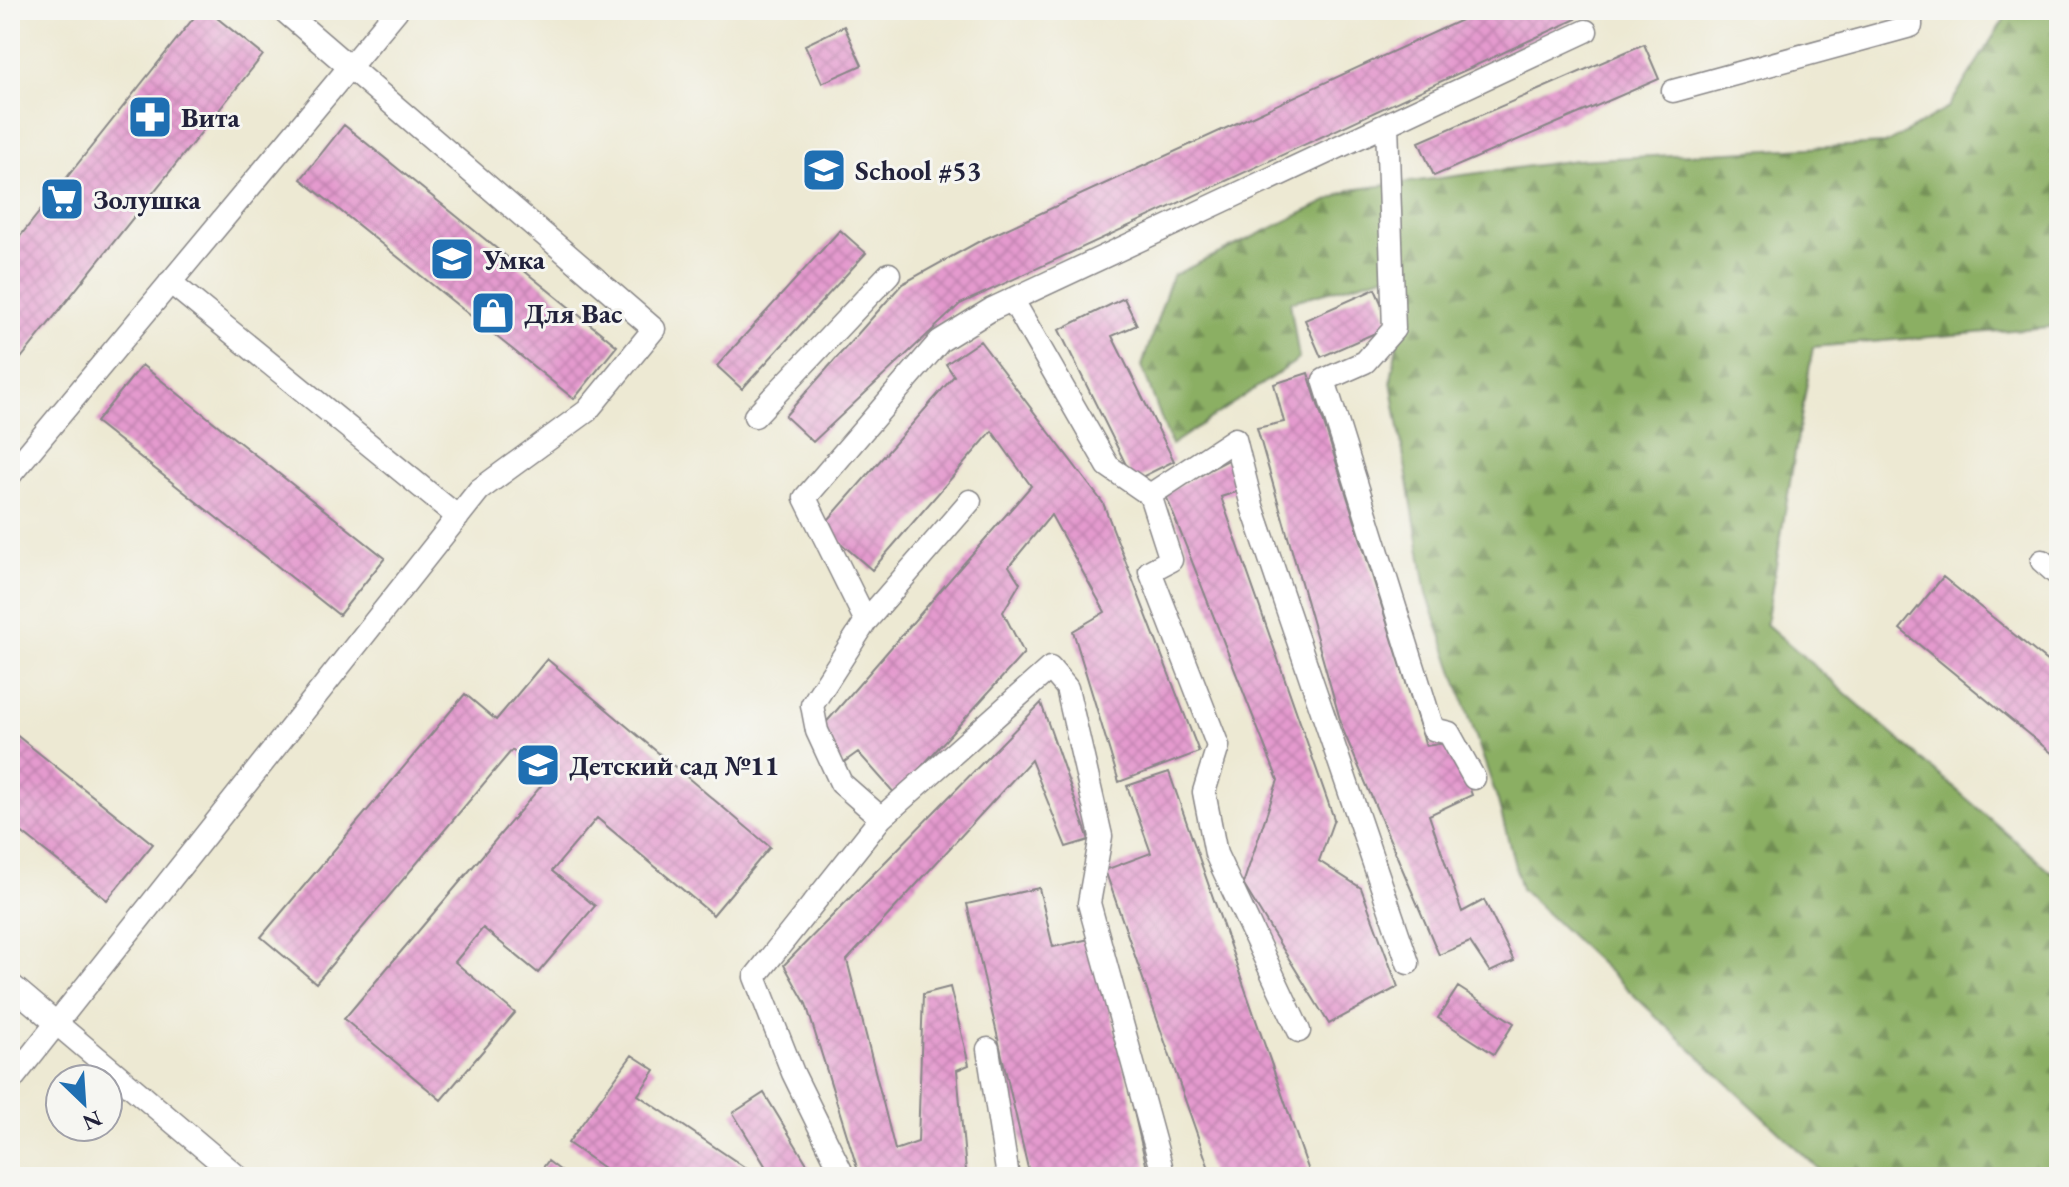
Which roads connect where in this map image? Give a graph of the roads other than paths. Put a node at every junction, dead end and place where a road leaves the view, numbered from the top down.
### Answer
1 (283, 10) edge
2 (397, 10) edge
3 (1911, 10) edge
4 (1586, 31) dead end
5 (349, 67) junction
6 (1673, 91) dead end
7 (1387, 124) junction
8 (889, 274) dead end
9 (170, 282) junction
10 (1012, 299) junction
11 (755, 416) dead end
12 (10, 475) edge
13 (1150, 495) junction
14 (970, 501) dead end
15 (458, 517) junction
16 (2042, 561) dead end
17 (2059, 576) edge
18 (866, 621) junction
19 (1474, 778) dead end
20 (881, 818) junction
21 (1408, 963) dead end
22 (10, 984) edge
23 (59, 1023) junction
24 (1299, 1031) dead end
25 (988, 1049) dead end
26 (10, 1082) edge
27 (238, 1177) edge
28 (844, 1177) edge
29 (1008, 1177) edge
30 (1164, 1177) edge

1 - 5 lane
2 - 5 lane
3 - 6 lane
4 - 7 lane
5 - 9 lane
5 - 15 lane
7 - 10 lane
7 - 19 lane
8 - 11 lane
9 - 12 lane
9 - 15 lane
10 - 13 lane
10 - 18 lane
13 - 21 lane
13 - 24 lane
14 - 18 lane
15 - 23 lane
16 - 17 lane
18 - 20 lane
20 - 28 lane
20 - 30 lane
22 - 23 lane
23 - 26 lane
23 - 27 lane
25 - 29 lane

